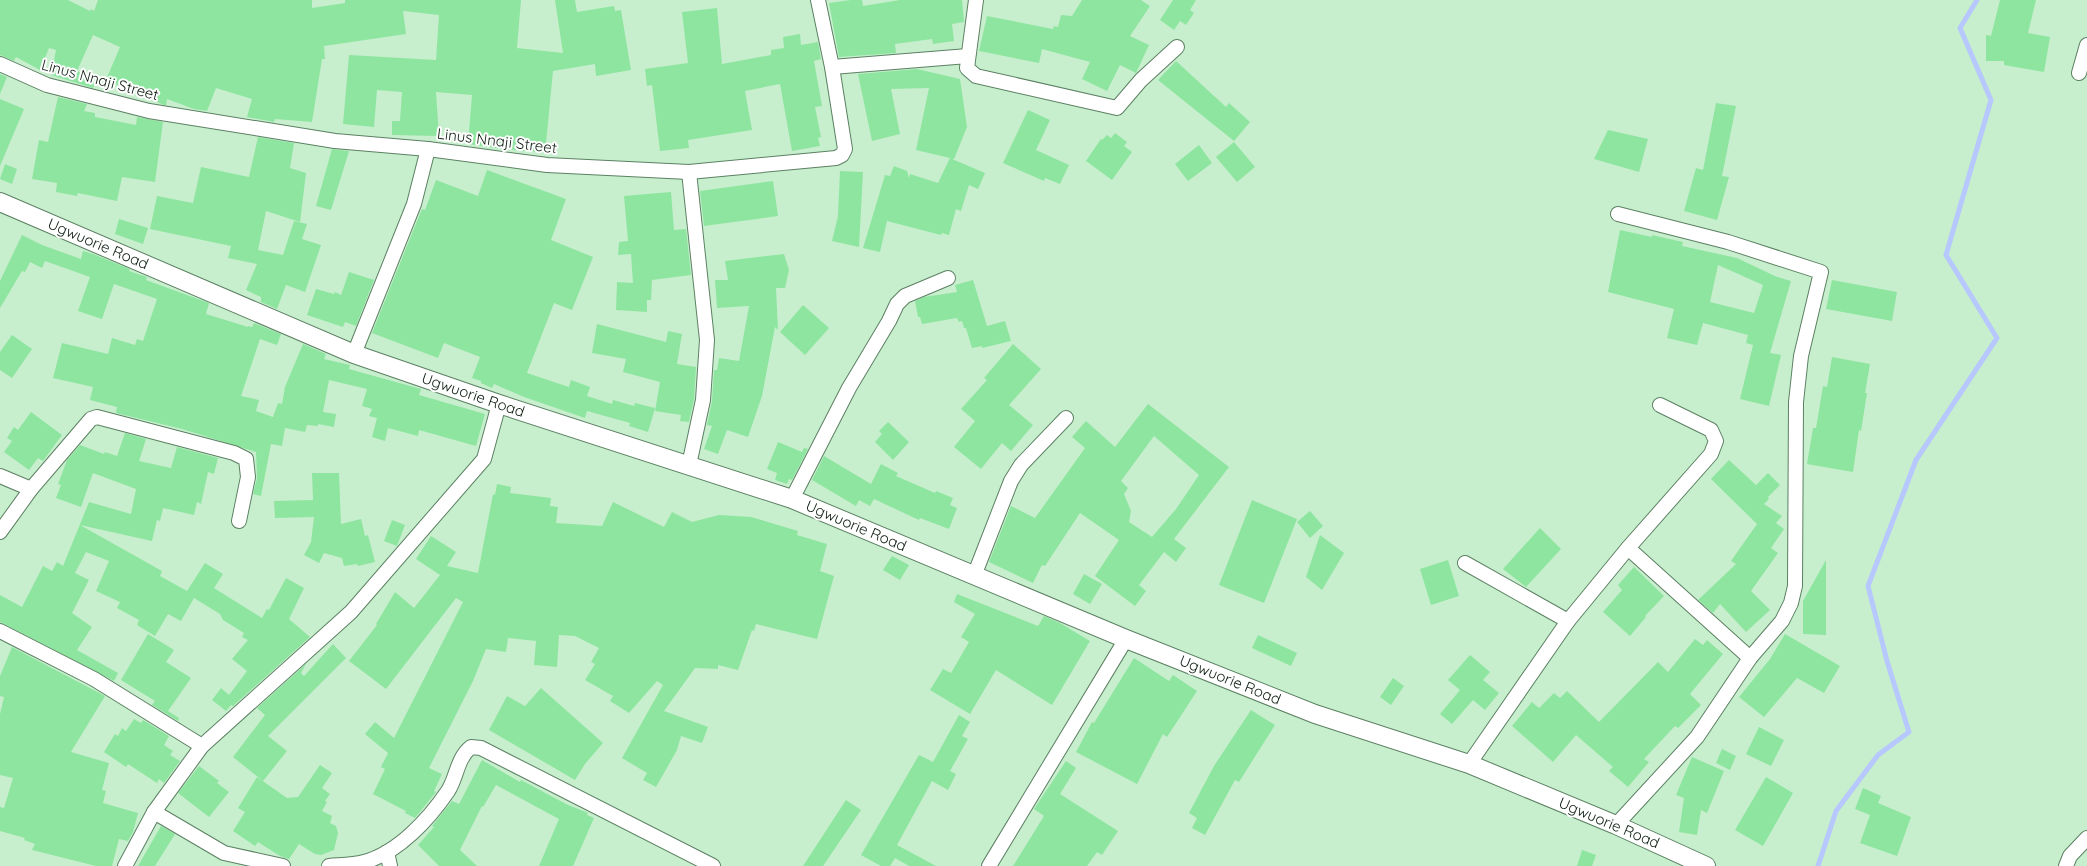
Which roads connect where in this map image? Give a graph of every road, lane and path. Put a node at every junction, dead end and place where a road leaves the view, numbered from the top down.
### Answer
1 (818, 0) edge
2 (976, 0) edge
3 (2087, 45) edge
4 (1177, 47) dead end
5 (968, 56) junction
6 (0, 64) edge
7 (832, 67) junction
8 (2079, 73) dead end
9 (428, 149) junction
10 (689, 172) junction
11 (0, 202) edge
12 (1618, 214) dead end
13 (948, 278) dead end
14 (354, 354) junction
15 (499, 404) junction
16 (1660, 405) dead end
17 (1066, 418) dead end
18 (689, 465) junction
19 (0, 476) edge
20 (31, 489) junction
21 (792, 499) junction
22 (240, 521) dead end
23 (0, 532) edge
24 (1628, 548) junction
25 (1464, 563) dead end
26 (974, 576) junction
27 (1568, 621) junction
28 (0, 631) edge
29 (1126, 639) junction
30 (1750, 658) junction
31 (202, 746) junction
32 (1469, 764) junction
33 (154, 812) junction
34 (1616, 826) junction
35 (2087, 838) edge
36 (386, 852) junction
37 (124, 866) edge
38 (283, 866) edge
39 (329, 866) edge
40 (390, 866) edge
41 (713, 866) edge
42 (989, 866) edge
43 (1705, 866) edge
44 (2066, 866) edge

1 - 7 street, Linus Nnaji Street
2 - 5 street
3 - 8 street
4 - 5 street
5 - 7 street
6 - 9 street, Linus Nnaji Street
7 - 10 street, Linus Nnaji Street
9 - 10 street, Linus Nnaji Street
9 - 14 street
10 - 18 street
11 - 14 street, Ugwuorie Road
12 - 30 street
13 - 21 street
14 - 15 street, Ugwuorie Road
15 - 18 street, Ugwuorie Road
15 - 31 street
16 - 24 street
17 - 26 street
18 - 21 street, Ugwuorie Road
19 - 20 street
20 - 22 street
20 - 23 street
21 - 26 street, Ugwuorie Road
24 - 27 street
24 - 30 street
25 - 27 street
26 - 29 street, Ugwuorie Road
27 - 32 street
28 - 31 street
29 - 32 street, Ugwuorie Road
29 - 42 street
30 - 34 street
31 - 33 street
32 - 34 street, Ugwuorie Road
33 - 37 street
33 - 38 street
34 - 43 street, Ugwuorie Road
35 - 44 street
36 - 39 street
36 - 40 street
36 - 41 street

